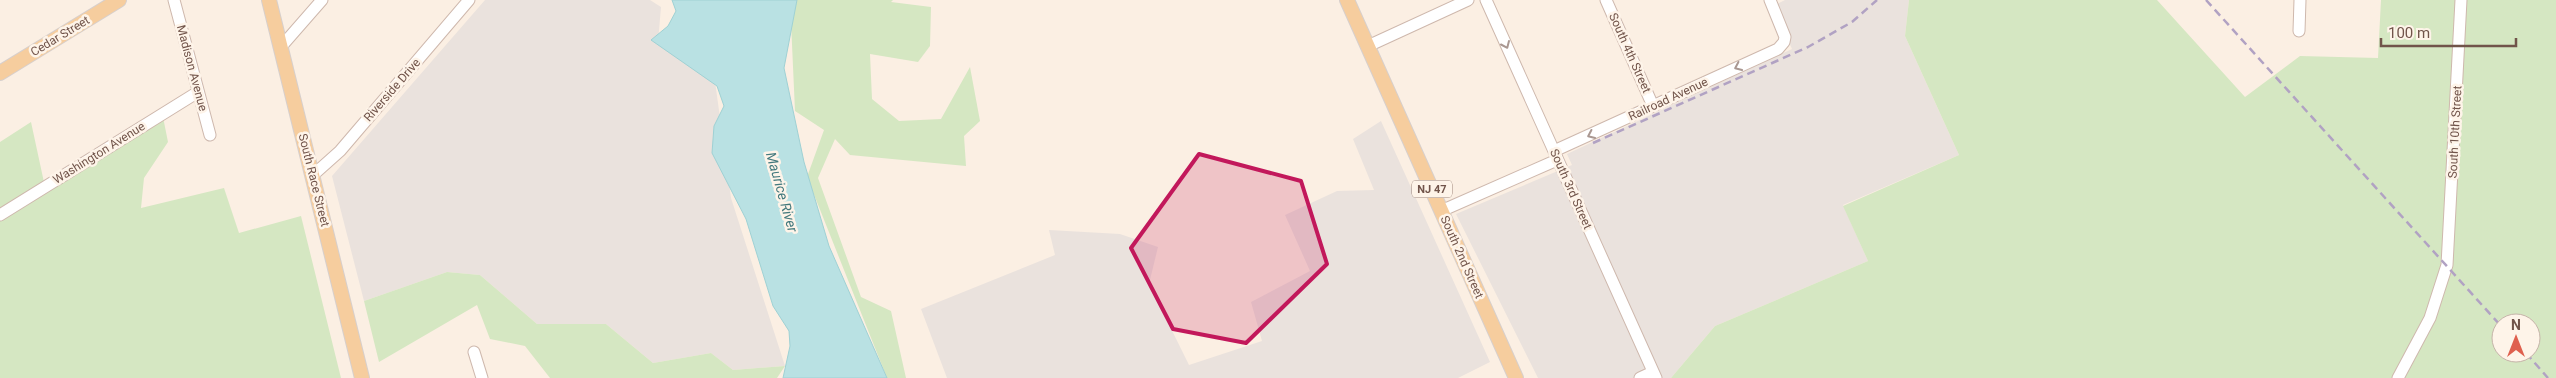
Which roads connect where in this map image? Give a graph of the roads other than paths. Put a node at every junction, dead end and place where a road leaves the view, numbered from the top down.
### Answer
1 (119, 0) edge
2 (174, 0) edge
3 (269, 0) edge
4 (322, 0) edge
5 (468, 0) edge
6 (1347, 0) edge
7 (1468, 0) edge
8 (1486, 0) edge
9 (1606, 0) edge
10 (1770, 0) edge
11 (2300, 0) edge
12 (2461, 0) edge
13 (2299, 31) dead end
14 (1368, 46) junction
15 (280, 48) junction
16 (2, 68) edge
17 (198, 92) junction
18 (1653, 106) junction
19 (210, 135) dead end
20 (1556, 155) junction
21 (312, 176) junction
22 (1441, 211) junction
23 (0, 214) edge
24 (474, 352) dead end
25 (1655, 375) edge
26 (362, 378) edge
27 (482, 378) edge
28 (1516, 378) edge
29 (1640, 378) edge
30 (2398, 378) edge

1 - 16 main road, Cedar Street
2 - 17 street, Madison Avenue
3 - 15 main road, South Race Street
4 - 15 street
5 - 21 street, Riverside Drive
6 - 14 main road, South 2nd Street / NJ 47
7 - 14 street
8 -> 20 street, South 3rd Street
9 - 18 street, South 4th Street
10 -> 18 street, Railroad Avenue
11 - 13 street
12 - 30 street, South 10th Street
14 - 22 main road, South 2nd Street / NJ 47
15 - 21 main road, South Race Street
17 - 19 street, Madison Avenue
17 - 23 street, Washington Avenue
18 -> 20 street, Railroad Avenue
20 - 22 street, Railroad Avenue
20 - 25 street, South 3rd Street
21 - 26 main road, South Race Street
22 - 28 main road, South 2nd Street / NJ 47
24 - 27 street
25 - 29 street

